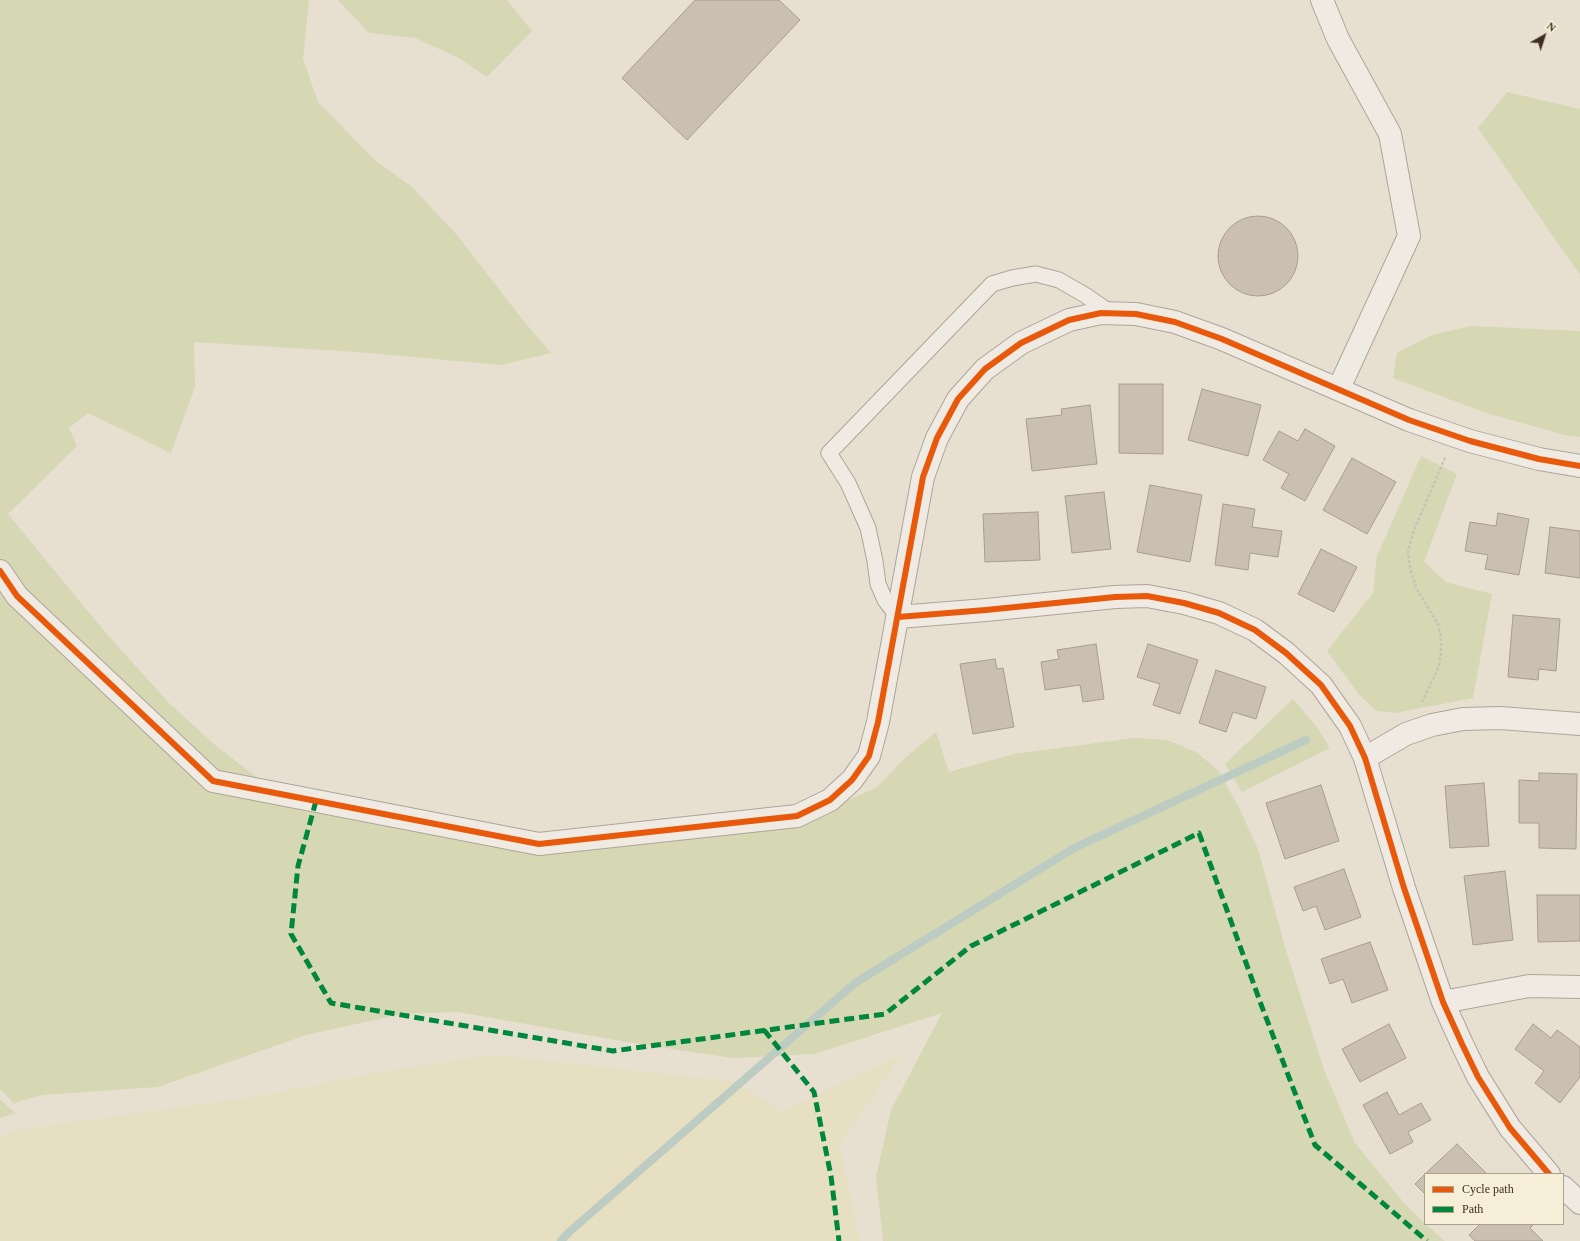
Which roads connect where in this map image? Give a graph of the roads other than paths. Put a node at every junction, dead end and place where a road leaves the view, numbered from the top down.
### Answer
1 (1322, 0) edge
2 (1111, 314) junction
3 (1339, 388) junction
4 (1580, 466) edge
5 (0, 571) edge
6 (898, 617) junction
7 (1580, 724) edge
8 (1365, 758) junction
9 (1580, 987) edge
10 (1443, 1002) junction
11 (1548, 1173) edge
12 (1564, 1188) edge
13 (1580, 1203) edge

1 - 3 street
2 - 3 street
2 - 6 street
2 - 6 lane
3 - 4 street
5 - 6 street
6 - 8 street
7 - 8 street
8 - 10 street
9 - 10 street
10 - 11 street
12 - 13 street

